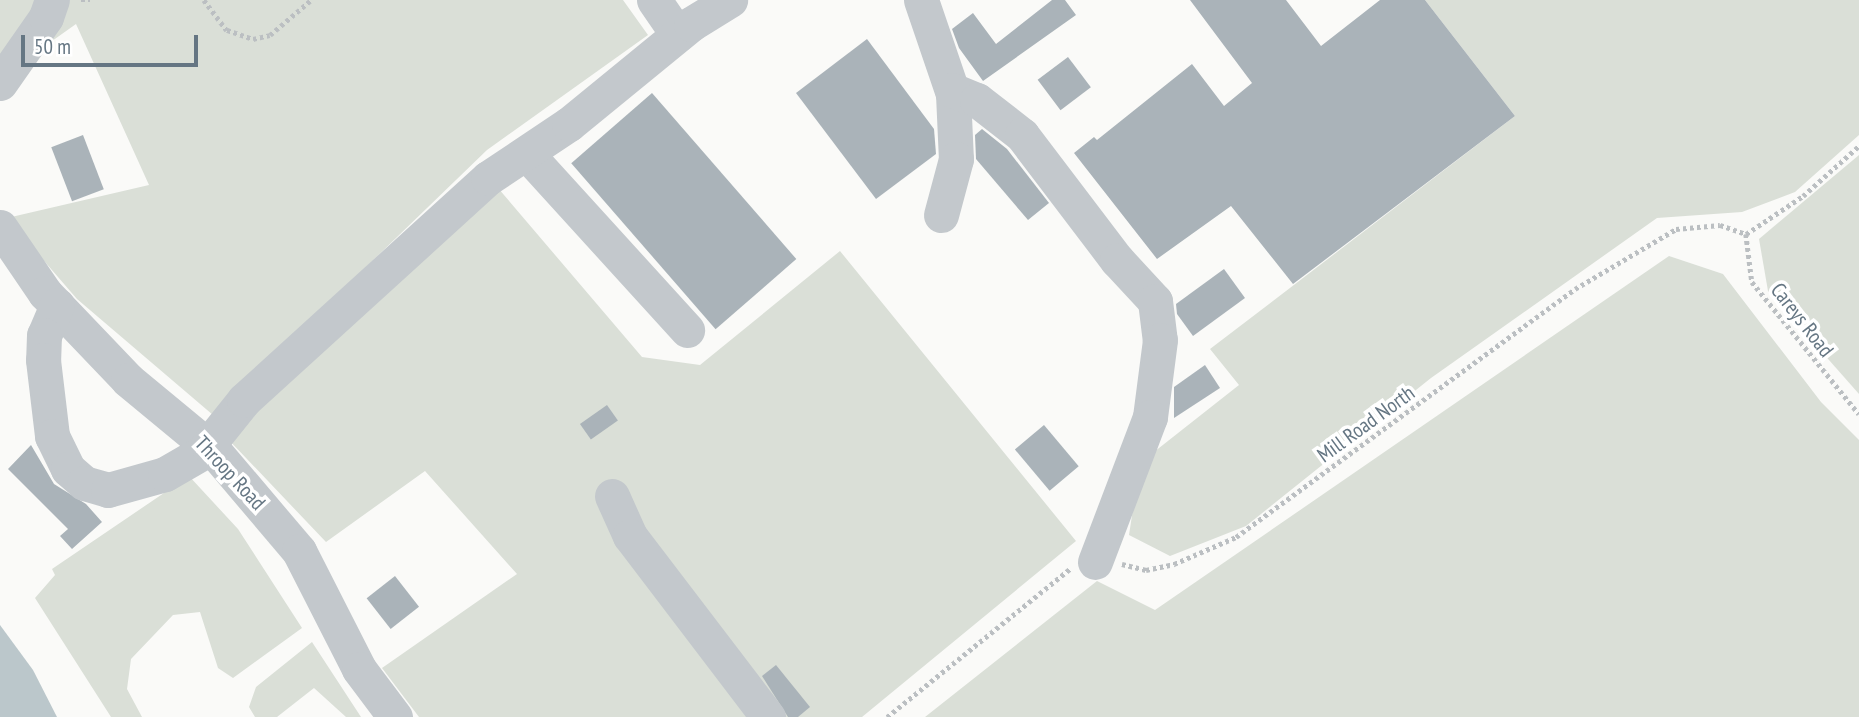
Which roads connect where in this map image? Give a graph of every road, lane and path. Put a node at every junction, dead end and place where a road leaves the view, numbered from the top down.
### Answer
1 (52, 0) edge
2 (81, 0) edge
3 (90, 0) edge
4 (204, 0) edge
5 (312, 0) edge
6 (654, 0) edge
7 (730, 0) edge
8 (921, 0) edge
9 (678, 35) junction
10 (0, 83) edge
11 (952, 90) junction
12 (1859, 146) edge
13 (527, 154) junction
14 (940, 215) dead end
15 (0, 227) edge
16 (1746, 234) junction
17 (57, 305) junction
18 (687, 330) dead end
19 (1859, 414) edge
20 (209, 447) junction
21 (612, 496) dead end
22 (1096, 562) junction
23 (395, 717) edge
24 (768, 717) edge
25 (887, 717) edge

1 - 10 street
2 - 3 path
4 - 5 path
6 - 9 street
7 - 9 street
8 - 11 street
9 - 13 street
11 - 14 street
11 - 22 street
12 - 16 path
13 - 18 street
13 - 20 street
15 - 17 street, Throop Road
16 - 19 path, Careys Road
16 - 22 path, Mill Road North
17 - 20 street, Throop Road
17 - 20 street
20 - 23 street, Throop Road
21 - 24 street
22 - 25 path, Mill Road North

